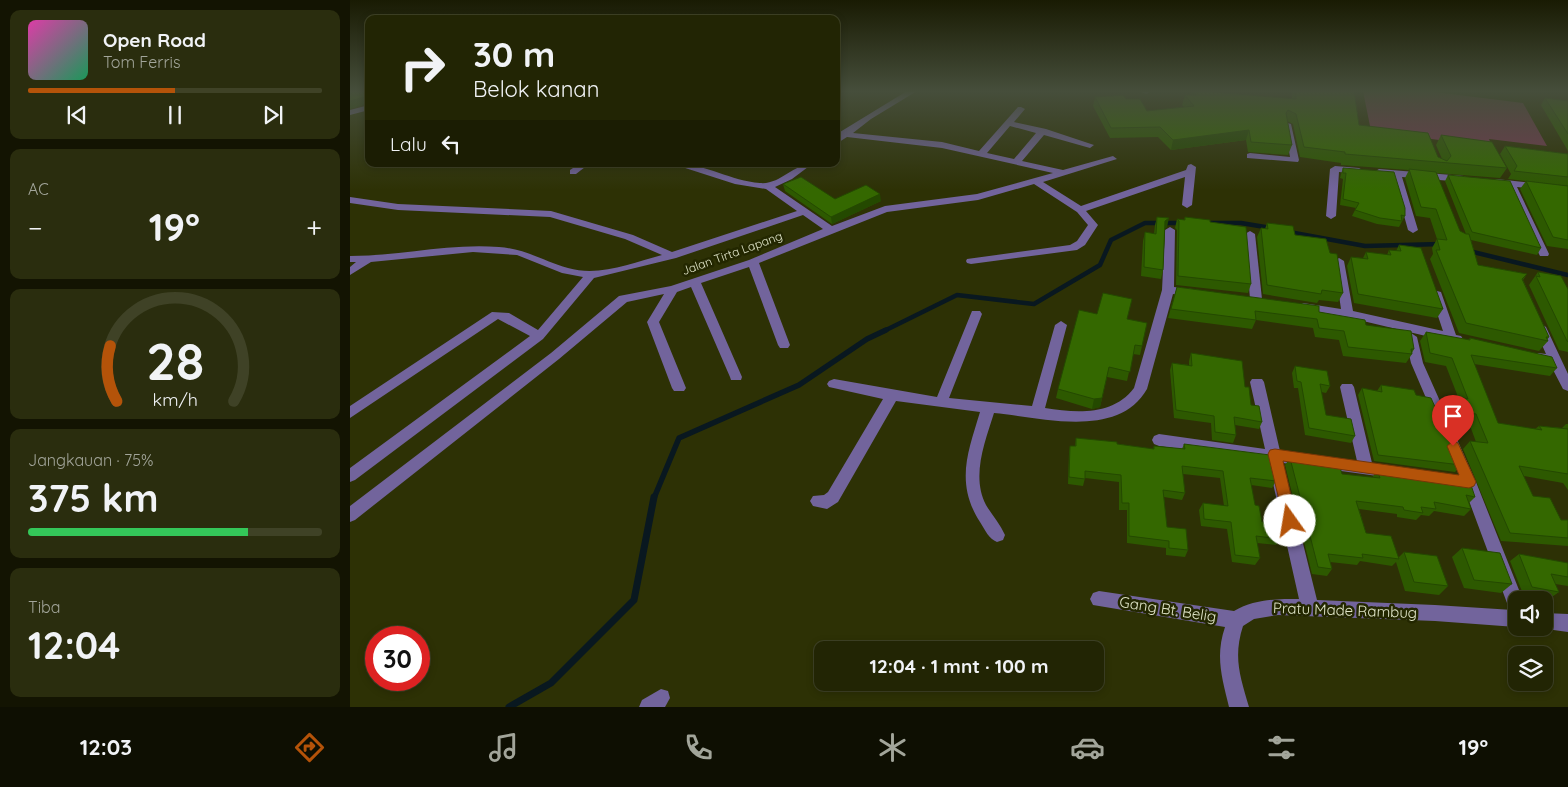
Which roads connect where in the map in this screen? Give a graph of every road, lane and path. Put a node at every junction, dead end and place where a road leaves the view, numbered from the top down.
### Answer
1 (859, 124) edge
2 (1007, 124) edge
3 (1012, 124) edge
4 (1287, 124) edge
5 (1043, 131) junction
6 (843, 134) junction
7 (840, 137) edge
8 (1090, 145) dead end
9 (980, 155) junction
10 (1250, 156) dead end
11 (1113, 159) dead end
12 (1014, 163) junction
13 (580, 167) edge
14 (692, 167) edge
15 (803, 167) edge
16 (573, 172) dead end
17 (1064, 173) junction
18 (1397, 174) junction
19 (1436, 176) junction
20 (1037, 182) junction
21 (1512, 184) junction
22 (768, 186) junction
23 (1568, 190) edge
24 (1442, 191) edge
25 (350, 200) edge
26 (1187, 204) dead end
27 (1080, 210) junction
28 (805, 211) junction
29 (1332, 216) dead end
30 (831, 230) junction
31 (1170, 230) dead end
32 (1413, 230) dead end
33 (1250, 234) dead end
34 (1544, 254) dead end
35 (672, 256) junction
36 (350, 258) edge
37 (368, 259) junction
38 (971, 261) dead end
39 (1339, 261) edge
40 (753, 262) junction
41 (350, 272) edge
42 (591, 275) junction
43 (694, 281) junction
44 (1434, 287) edge
45 (673, 289) junction
46 (1168, 290) junction
47 (1202, 294) edge
48 (1256, 300) edge
49 (1293, 305) edge
50 (976, 314) dead end
51 (1348, 314) junction
52 (1536, 316) edge
53 (1060, 324) dead end
54 (1410, 327) junction
55 (539, 336) junction
56 (1451, 338) junction
57 (1470, 342) edge
58 (784, 345) dead end
59 (1527, 355) edge
60 (1555, 361) junction
61 (736, 377) dead end
62 (1257, 382) dead end
63 (834, 384) dead end
64 (1568, 386) edge
65 (1347, 387) dead end
66 (679, 388) dead end
67 (891, 397) junction
68 (941, 402) junction
69 (988, 409) junction
70 (1037, 412) junction
71 (350, 413) edge
72 (1159, 440) dead end
73 (1275, 454) junction
74 (1366, 468) junction
75 (1405, 474) edge
76 (350, 476) edge
77 (1451, 480) edge
78 (1469, 482) junction
79 (818, 501) dead end
80 (350, 515) edge
81 (997, 535) dead end
82 (1511, 591) edge
83 (1099, 599) dead end
84 (1310, 608) junction
85 (1508, 618) edge
86 (1236, 620) junction
87 (1553, 622) edge
88 (1568, 623) edge
89 (1240, 707) edge

1 - 6 street
2 - 9 street
3 - 5 street
4 - 10 street
5 - 8 street
5 - 12 street
6 - 7 street
6 - 9 street
9 - 12 street
11 - 17 street, Jalan Tirta Lapang
12 - 17 street
13 - 16 street
14 - 22 street
15 - 22 street
17 - 20 street, Jalan Tirta Lapang
18 - 19 street
18 - 29 street
18 - 32 street
19 - 21 street
19 - 24 street
20 - 27 street
20 - 30 street, Jalan Tirta Lapang
21 - 23 street
21 - 34 street
22 - 28 street
25 - 35 street
26 - 27 street
27 - 38 street
28 - 30 street
28 - 35 street
30 - 40 street, Jalan Tirta Lapang
31 - 46 street
33 - 48 street
35 - 42 street
36 - 37 street
37 - 41 street
37 - 42 street
39 - 51 street
40 - 43 street, Jalan Tirta Lapang
40 - 58 street
42 - 55 street
43 - 45 street, Jalan Tirta Lapang
43 - 61 street
44 - 56 street
45 - 66 street, Jalan Tirta Lapang
45 - 80 street
46 - 47 street
46 - 70 street
49 - 51 street
50 - 68 street
51 - 54 street
52 - 60 street
53 - 70 street
54 - 56 street
54 - 78 street
55 - 71 street
55 - 76 street
56 - 57 street
59 - 60 street
60 - 64 street
62 - 73 street
63 - 67 street
65 - 74 street
67 - 68 street
67 - 79 street
68 - 69 street
69 - 70 street
69 - 81 street
72 - 73 street
73 - 74 street
73 - 84 street
74 - 75 street
77 - 78 street
78 - 82 street
83 - 86 street, Gang Bt. Belig
84 - 85 street, Pratu Made Rambug
84 - 86 street, Pratu Made Rambug
86 - 89 street
87 - 88 street

